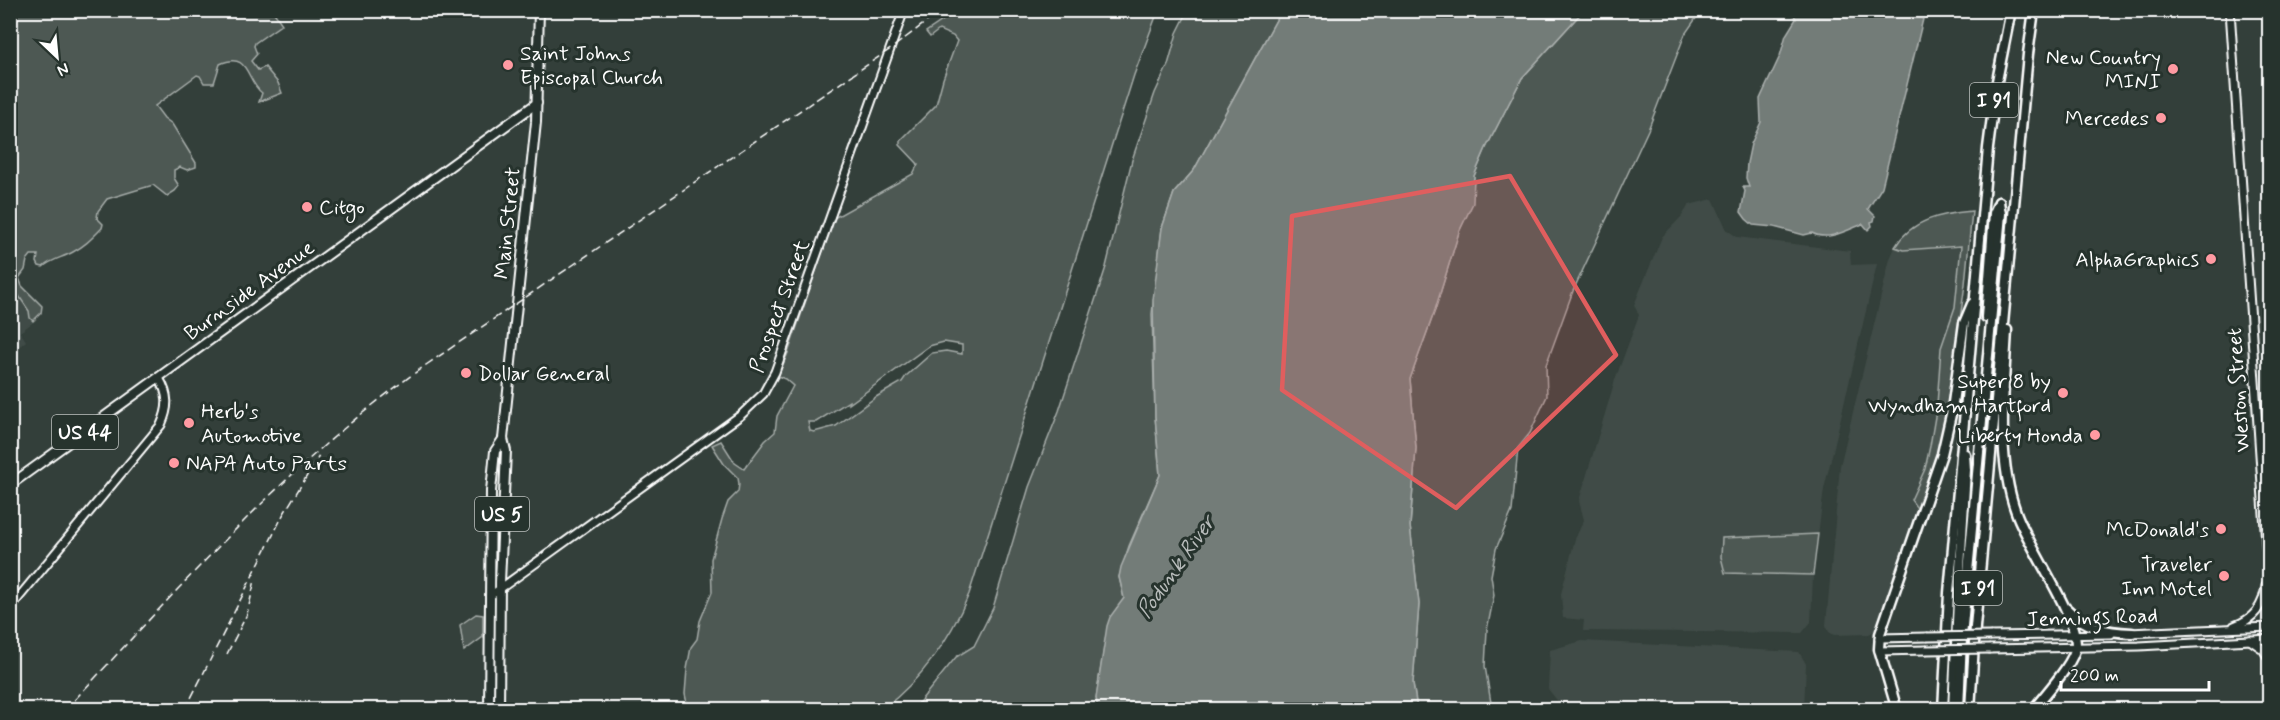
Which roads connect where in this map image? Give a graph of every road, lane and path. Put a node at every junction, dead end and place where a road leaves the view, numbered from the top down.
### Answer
1 (539, 10) edge
2 (904, 10) edge
3 (2012, 10) edge
4 (2034, 10) edge
5 (2230, 10) edge
6 (537, 104) junction
7 (1975, 298) junction
8 (2005, 303) junction
9 (159, 378) junction
10 (503, 439) junction
11 (1962, 439) junction
12 (10, 485) edge
13 (2267, 569) junction
14 (500, 590) junction
15 (490, 596) junction
16 (2269, 599) edge
17 (2060, 601) junction
18 (1958, 605) junction
19 (10, 608) edge
20 (2270, 627) edge
21 (2226, 629) junction
22 (2132, 633) junction
23 (2074, 635) junction
24 (1879, 638) junction
25 (2270, 639) edge
26 (2247, 640) junction
27 (2075, 647) junction
28 (1879, 651) junction
29 (2270, 660) edge
30 (489, 710) edge
31 (499, 710) edge
32 (1897, 710) edge
33 (1942, 710) edge
34 (1953, 710) edge
35 (1959, 710) edge
36 (1970, 710) edge
37 (2033, 710) edge

1 - 6 main road, Main Street / US 5
2 - 14 main road, Prospect Street
3 - 7 highway, I 91
4 - 8 highway, I 91
5 - 13 main road, Weston Street
6 - 9 main road, Burnside Avenue / US 44
6 - 10 main road, Main Street / US 5
7 - 11 highway, I 91
7 - 24 highway
8 - 17 highway
8 - 36 highway, I 91
9 - 12 main road, Burnside Avenue / US 44
9 - 19 main road
10 - 14 main road, Main Street / US 5
10 - 15 main road, Main Street / US 5
11 - 18 highway
11 - 33 highway, I 91
13 - 16 main road, Weston Street
13 - 21 main road
14 - 15 main road, Prospect Street
14 - 31 main road, Main Street / US 5
15 - 30 main road, Main Street / US 5
17 - 22 highway
17 - 23 highway
18 - 34 highway
18 - 35 highway
20 - 21 main road, Jennings Road
21 - 22 main road, Jennings Road
22 - 23 main road, Jennings Road
23 - 24 main road, Jennings Road, bridge
23 - 27 highway
24 - 28 highway
25 - 26 main road, Jennings Road
26 - 27 main road, Jennings Road
26 - 29 main road
27 - 28 main road, Jennings Road, bridge
27 - 37 highway
28 - 32 highway

